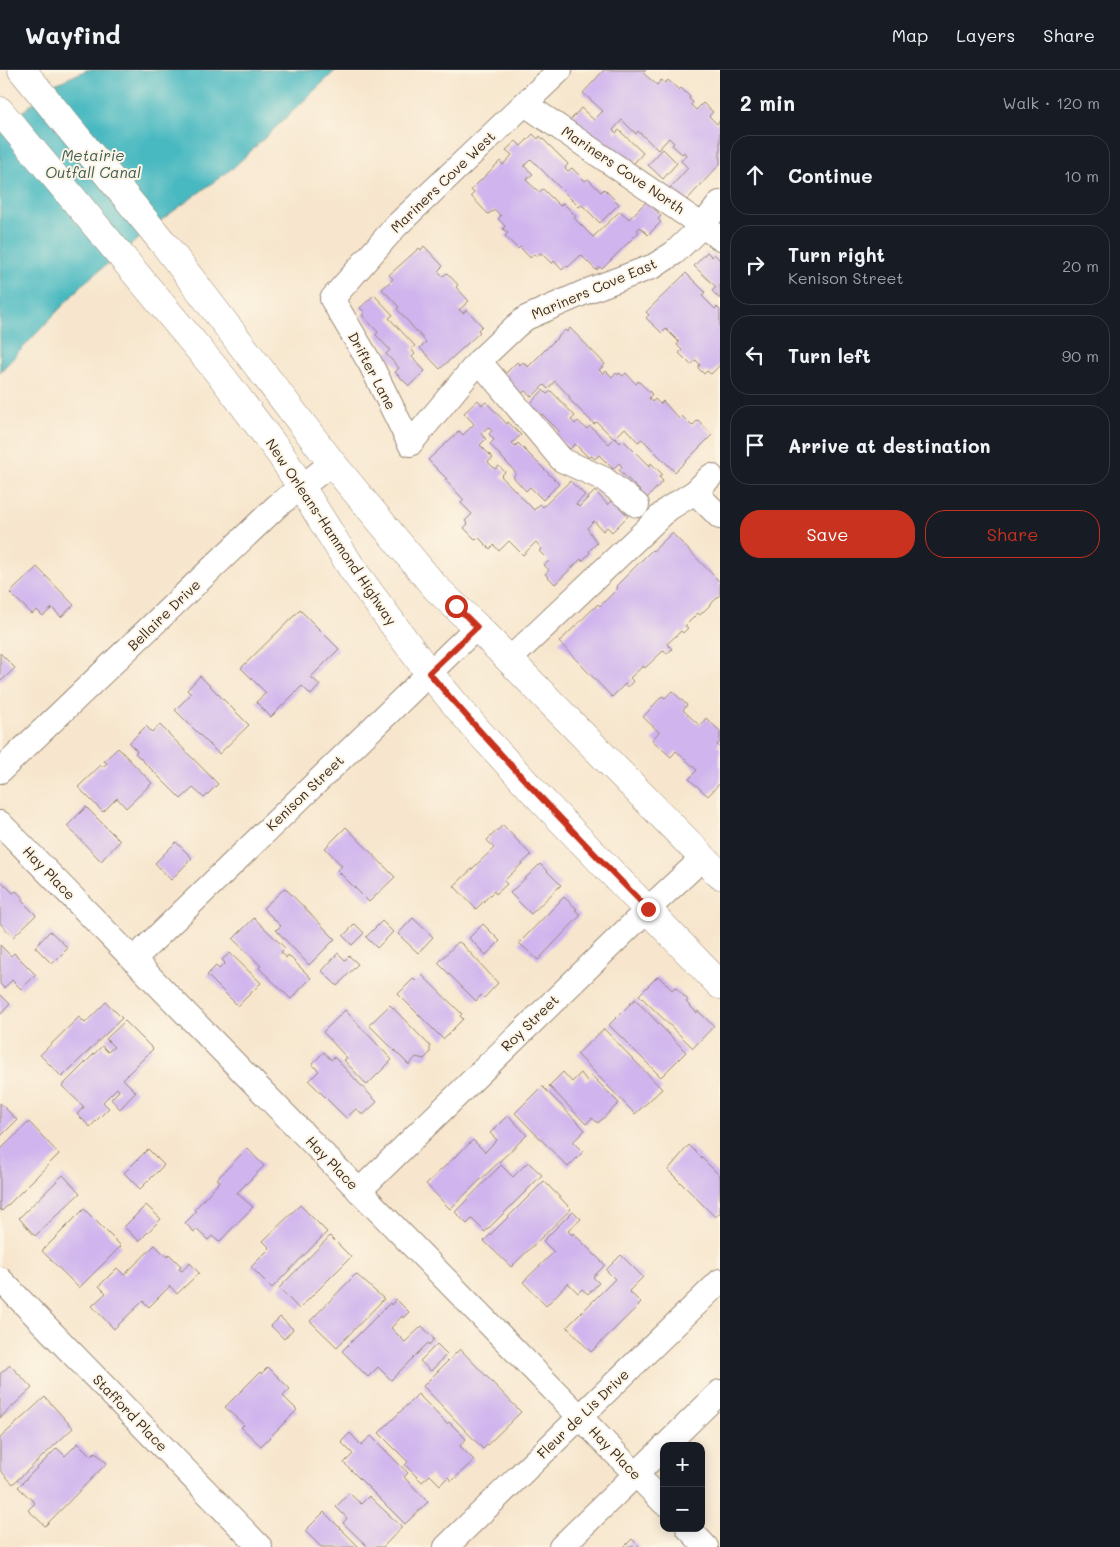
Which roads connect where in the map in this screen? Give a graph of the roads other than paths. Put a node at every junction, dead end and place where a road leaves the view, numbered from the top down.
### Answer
1 (560, 70) edge
2 (23, 71) edge
3 (525, 104) junction
4 (0, 111) edge
5 (720, 203) edge
6 (712, 231) edge
7 (332, 299) joint
8 (478, 361) junction
9 (410, 444) joint
10 (332, 463) junction
11 (301, 487) junction
12 (637, 505) dead end
13 (720, 517) edge
14 (477, 627) junction
15 (509, 660) junction
16 (429, 673) junction
17 (0, 771) edge
18 (0, 823) edge
19 (712, 866) edge
20 (648, 909) junction
21 (133, 960) junction
22 (720, 985) edge
23 (359, 1191) junction
24 (0, 1279) edge
25 (720, 1281) edge
26 (720, 1392) edge
27 (580, 1417) junction
28 (668, 1442) edge
29 (660, 1450) edge
30 (636, 1474) junction
31 (660, 1499) edge
32 (692, 1532) edge
33 (260, 1547) edge
34 (446, 1547) edge
35 (561, 1547) edge
36 (706, 1547) edge

1 - 3 street, Mariners Cove West
2 - 10 main road
3 - 6 street, Mariners Cove North
3 - 7 street, Mariners Cove West
4 - 11 main road, New Orleans-Hammond Highway
5 - 6 street, Mariners Cove East
6 - 8 street, Mariners Cove East
7 - 9 street, Drifter Lane
8 - 9 street, Mariners Cove East
8 - 12 street
10 - 11 street, Bellaire Drive
10 - 14 main road
11 - 16 main road, New Orleans-Hammond Highway
11 - 17 street, Bellaire Drive
13 - 15 street
14 - 15 main road
14 - 16 street, Kenison Street
15 - 19 main road
16 - 20 main road, New Orleans-Hammond Highway
16 - 21 street, Kenison Street
18 - 21 street, Hay Place
19 - 20 street, Roy Street
20 - 22 main road, New Orleans-Hammond Highway
20 - 23 street, Roy Street
21 - 23 street, Hay Place
23 - 27 street, Hay Place
24 - 33 street, Stafford Place
25 - 27 street, Fleur de Lis Drive
26 - 28 street
27 - 30 street, Hay Place
27 - 34 street, Fleur de Lis Drive
29 - 30 street
30 - 31 street, Hay Place
30 - 35 street
32 - 36 street

